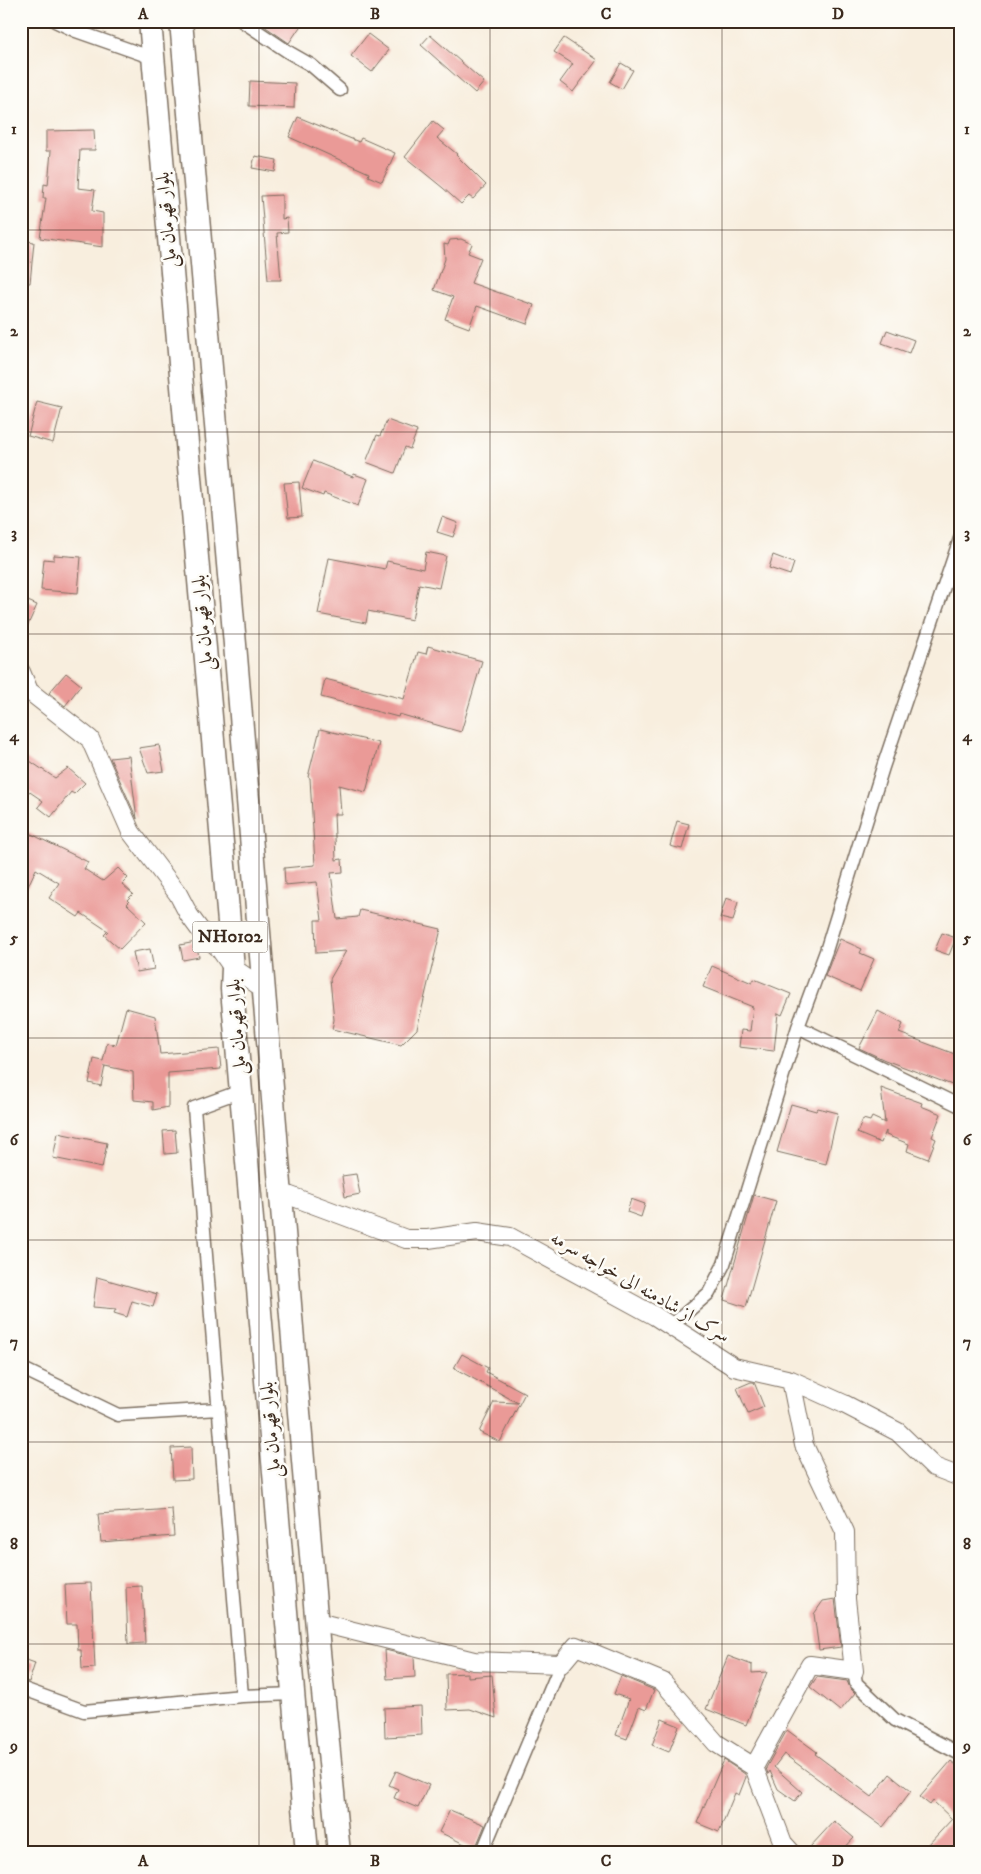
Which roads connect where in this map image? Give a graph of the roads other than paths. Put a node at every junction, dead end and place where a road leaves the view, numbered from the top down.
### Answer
1 (55, 21) edge
2 (150, 21) edge
3 (242, 21) edge
4 (185, 24) edge
5 (153, 58) junction
6 (340, 90) dead end
7 (960, 539) edge
8 (21, 672) edge
9 (233, 968) junction
10 (264, 989) junction
11 (798, 1027) junction
12 (241, 1091) junction
13 (960, 1106) edge
14 (280, 1192) junction
15 (670, 1326) junction
16 (21, 1368) edge
17 (791, 1380) junction
18 (219, 1409) junction
19 (960, 1477) edge
20 (317, 1622) junction
21 (562, 1664) junction
22 (854, 1671) junction
23 (21, 1688) edge
24 (294, 1694) junction
25 (242, 1696) junction
26 (960, 1754) edge
27 (754, 1767) junction
28 (307, 1853) edge
29 (339, 1853) edge
30 (482, 1853) edge
31 (792, 1853) edge

1 - 5 street
2 - 5 highway, بلوار قهرمان ملی / NH0102
3 - 6 street
4 - 10 highway, بلوار قهرمان ملی / NH0102
5 - 9 highway, بلوار قهرمان ملی / NH0102
7 - 11 street
8 - 9 street
9 - 10 street
9 - 12 highway, بلوار قهرمان ملی / NH0102
10 - 14 highway, بلوار قهرمان ملی / NH0102
11 - 13 street
11 - 15 street
12 - 18 street
12 - 24 highway, بلوار قهرمان ملی / NH0102
14 - 15 street, سرک از شادمنه الی خواجه سرمه
14 - 20 highway, بلوار قهرمان ملی / NH0102
15 - 17 street, سرک از شادمنه الی خواجه سرمه
16 - 18 street
17 - 19 street, سرک از شادمنه الی خواجه سرمه
17 - 22 street
18 - 25 street
20 - 21 street
20 - 29 highway, بلوار قهرمان ملی / NH0102
21 - 27 street
21 - 30 street
22 - 26 street
22 - 27 street
23 - 25 street
24 - 25 street
24 - 28 highway, بلوار قهرمان ملی / NH0102
27 - 31 street

